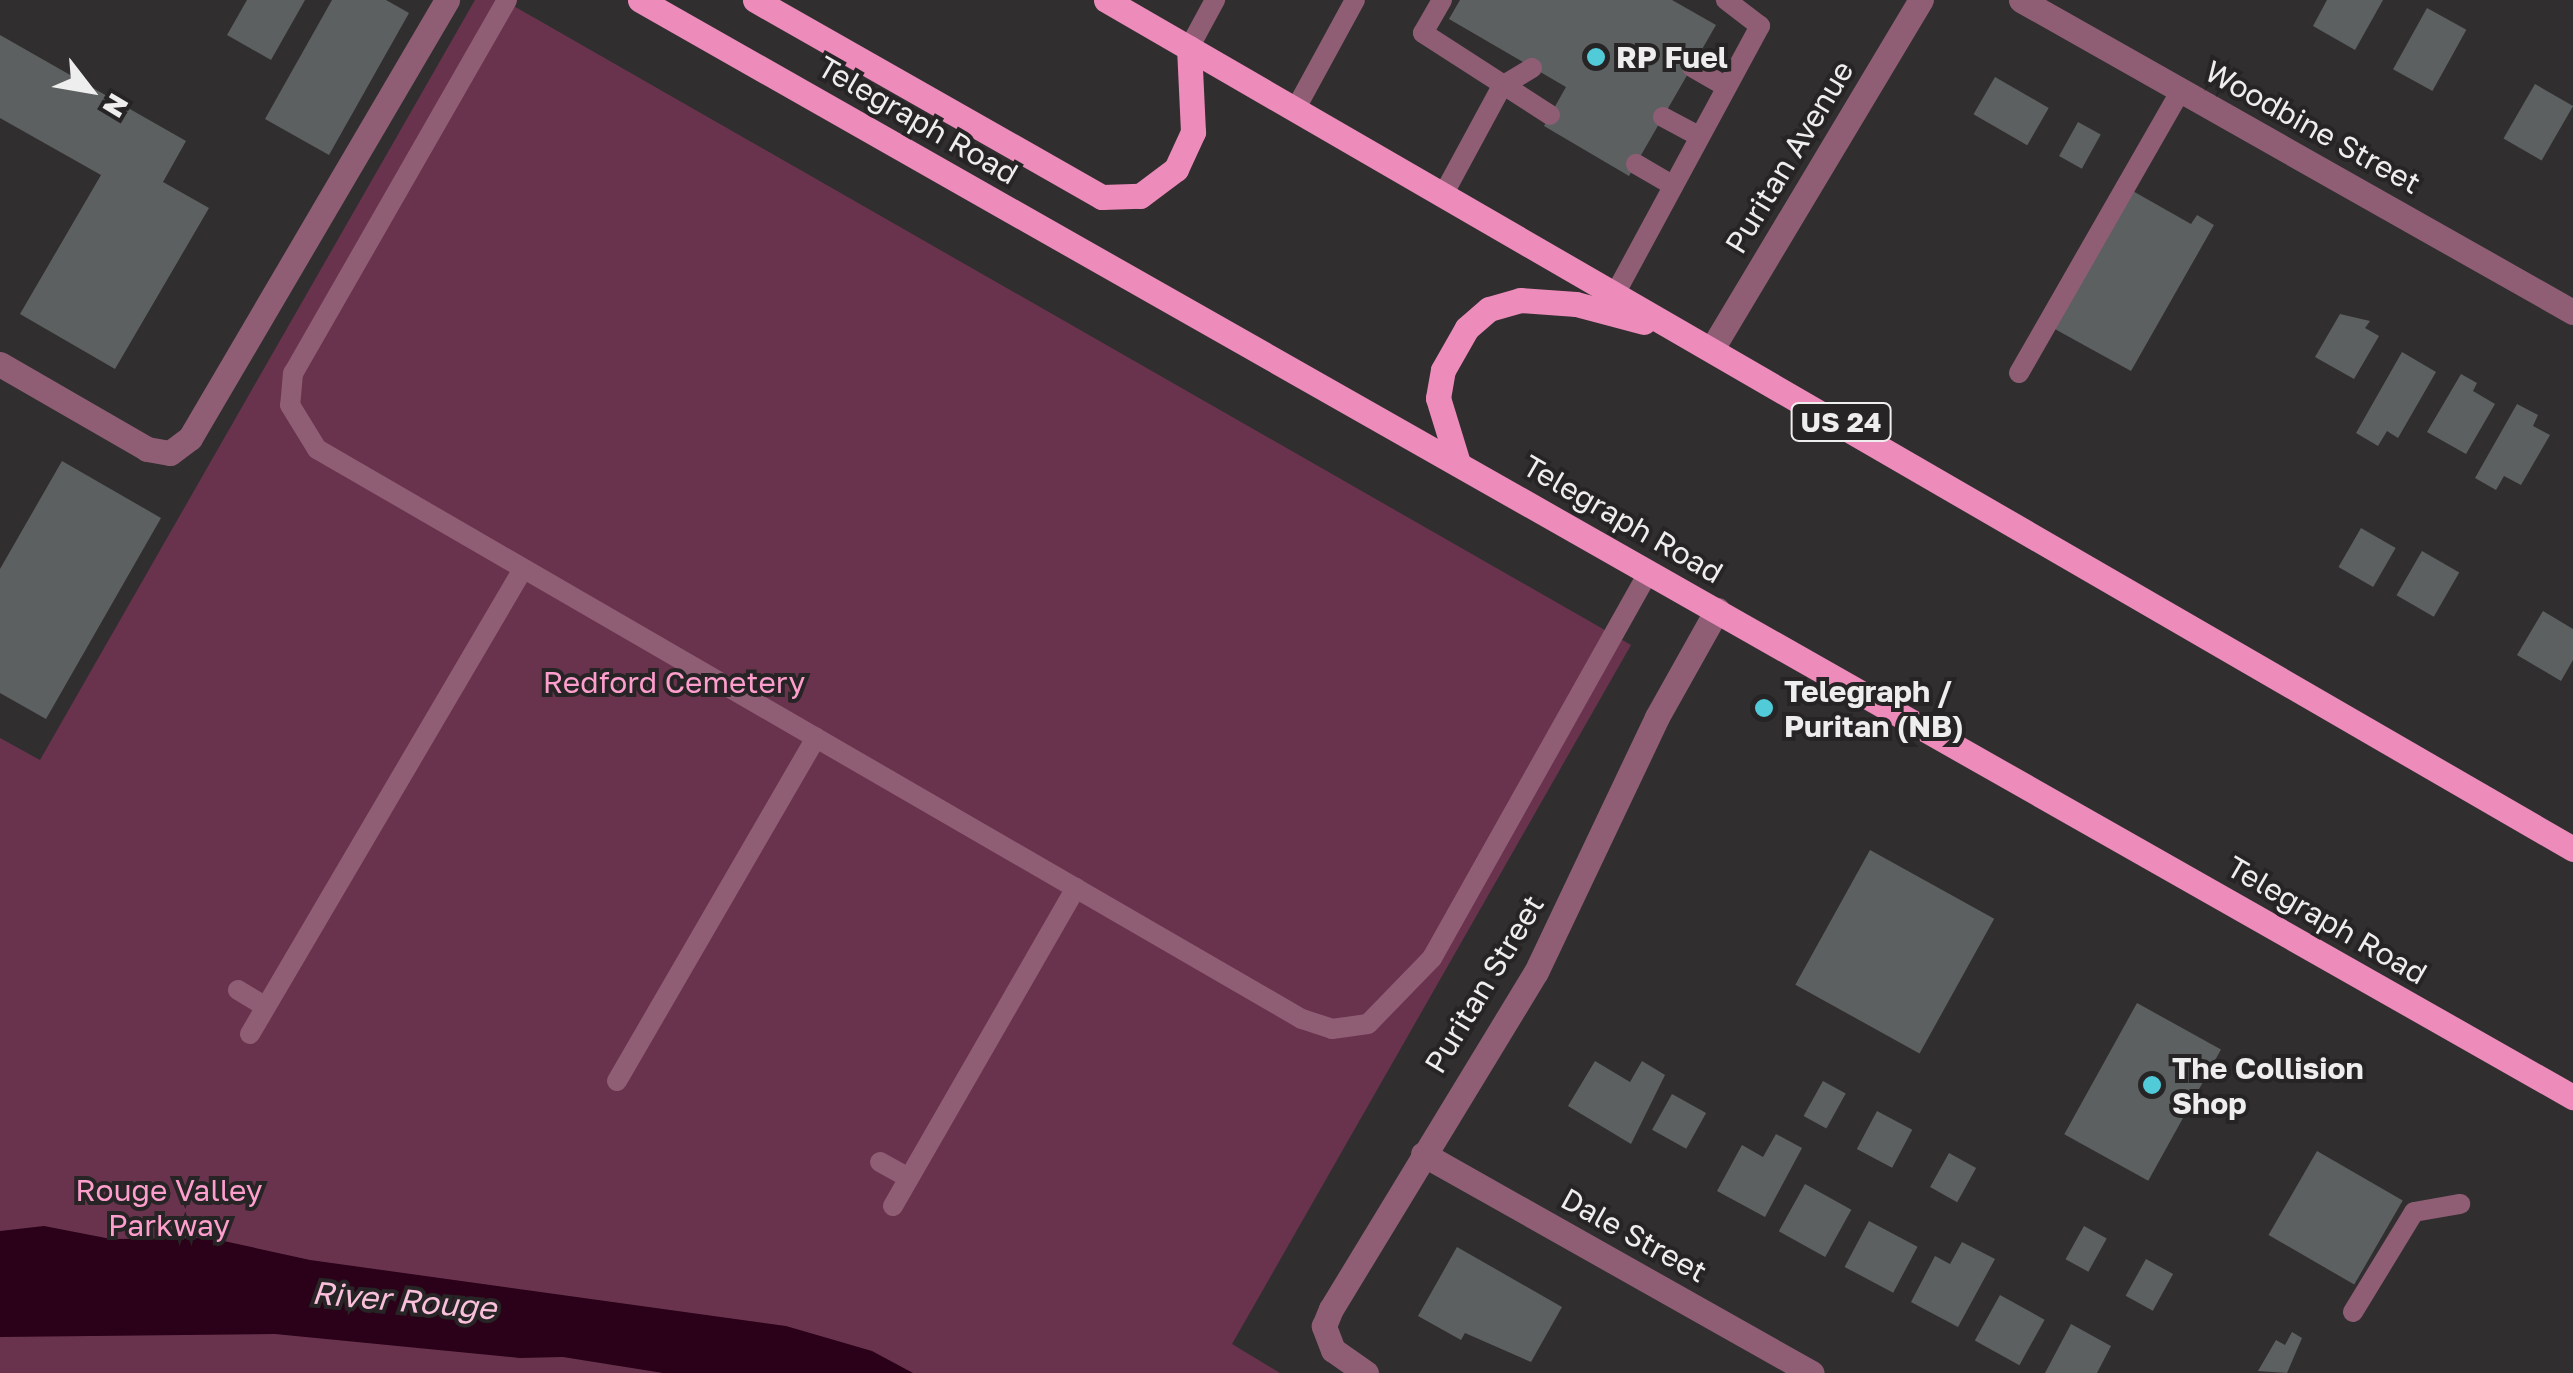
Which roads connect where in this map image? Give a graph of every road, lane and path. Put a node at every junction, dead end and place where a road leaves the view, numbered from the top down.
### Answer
1 (448, 0) edge
2 (507, 0) edge
3 (640, 0) edge
4 (755, 0) edge
5 (1106, 0) edge
6 (1215, 0) edge
7 (1354, 0) edge
8 (1442, 0) edge
9 (1726, 0) edge
10 (1922, 0) edge
11 (2021, 0) edge
12 (1189, 48) junction
13 (1692, 67) dead end
14 (1532, 68) dead end
15 (1502, 86) junction
16 (1724, 86) junction
17 (2181, 90) junction
18 (1296, 110) junction
19 (1550, 115) dead end
20 (1663, 117) dead end
21 (1697, 135) junction
22 (1636, 164) dead end
23 (1672, 186) junction
24 (1443, 195) junction
25 (1615, 294) junction
26 (2573, 312) edge
27 (1678, 331) junction
28 (1713, 348) junction
29 (0, 364) edge
30 (2019, 374) dead end
31 (1458, 463) junction
32 (523, 569) junction
33 (1649, 572) junction
34 (1717, 610) junction
35 (816, 738) junction
36 (2573, 849) edge
37 (1076, 888) junction
38 (238, 990) dead end
39 (266, 1006) junction
40 (250, 1034) dead end
41 (617, 1080) dead end
42 (2573, 1096) edge
43 (1423, 1154) junction
44 (880, 1162) dead end
45 (909, 1178) junction
46 (2460, 1204) dead end
47 (893, 1206) dead end
48 (2352, 1312) dead end
49 (1366, 1373) edge
50 (1812, 1373) edge

1 - 29 street
2 - 32 lane
3 - 31 main road, Telegraph Road
4 - 12 main road
5 - 12 main road, US 24
6 - 12 lane
7 - 18 lane
8 - 15 lane
9 - 16 lane
10 - 28 street, Puritan Avenue
11 - 17 street, Woodbine Street
12 - 18 main road, US 24
13 - 16 lane
14 - 15 lane
15 - 19 lane
15 - 24 lane
16 - 21 lane
17 - 26 street, Woodbine Street
17 - 30 lane
18 - 24 main road, US 24
20 - 21 lane
21 - 23 lane
22 - 23 lane
23 - 25 lane
24 - 25 main road, US 24
25 - 27 main road, US 24
27 - 28 main road, US 24
27 - 31 main road
28 - 36 main road, US 24
31 - 33 main road, Telegraph Road
32 - 35 lane
32 - 39 lane
33 - 34 main road, Telegraph Road
33 - 37 lane
34 - 42 main road, Telegraph Road
34 - 43 street, Puritan Street
35 - 37 lane
35 - 41 lane
37 - 45 lane
38 - 39 lane
39 - 40 lane
43 - 49 street, Puritan Street
43 - 50 street, Dale Street
44 - 45 lane
45 - 47 lane
46 - 48 lane

